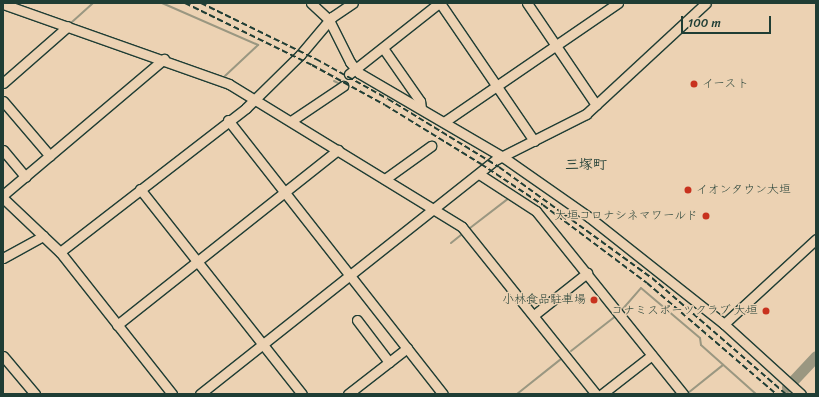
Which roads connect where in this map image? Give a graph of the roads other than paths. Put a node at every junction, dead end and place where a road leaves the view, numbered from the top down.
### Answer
1 (312, 3) edge
2 (353, 3) edge
3 (440, 3) edge
4 (527, 3) edge
5 (618, 3) edge
6 (706, 3) edge
7 (3, 4) edge
8 (329, 20) junction
9 (68, 26) junction
10 (556, 45) junction
11 (383, 48) junction
12 (164, 59) junction
13 (353, 72) junction
14 (3, 83) edge
15 (496, 85) junction
16 (342, 86) dead end
17 (254, 99) junction
18 (3, 101) edge
19 (596, 105) junction
20 (421, 108) junction
21 (228, 120) junction
22 (291, 121) junction
23 (444, 122) junction
24 (534, 141) junction
25 (431, 146) dead end
26 (3, 150) edge
27 (338, 150) junction
28 (50, 156) junction
29 (503, 157) junction
30 (478, 174) junction
31 (26, 177) junction
32 (385, 180) junction
33 (140, 189) junction
34 (284, 193) junction
35 (3, 196) edge
36 (434, 210) junction
37 (43, 236) junction
38 (816, 239) edge
39 (60, 252) junction
40 (3, 258) edge
41 (197, 262) junction
42 (586, 273) junction
43 (350, 276) junction
44 (534, 315) junction
45 (357, 320) dead end
46 (724, 324) junction
47 (117, 325) junction
48 (263, 345) junction
49 (407, 348) junction
50 (652, 355) junction
51 (3, 356) edge
52 (389, 362) junction
53 (798, 391) edge
54 (35, 394) edge
55 (172, 394) edge
56 (200, 394) edge
57 (302, 394) edge
58 (348, 394) edge
59 (443, 394) edge
60 (596, 394) edge
61 (602, 394) edge
62 (683, 394) edge

1 - 8 street
2 - 8 street
3 - 11 street
3 - 15 street
4 - 10 street
5 - 10 street
6 - 19 street
7 - 9 street
8 - 13 street
8 - 17 street
9 - 12 street
9 - 14 street
10 - 15 street
10 - 19 street
11 - 13 street
11 - 20 street
12 - 17 street
12 - 28 street
13 - 20 street
15 - 23 street
15 - 24 street
16 - 22 street
17 - 21 street
17 - 22 street
18 - 28 street
19 - 24 street
20 - 23 street
21 - 33 street
21 - 34 street
22 - 27 street
23 - 29 street
24 - 29 street
25 - 32 street
26 - 31 street
27 - 32 street
27 - 34 street
28 - 31 street
29 - 30 street
29 - 46 street
30 - 36 street
30 - 42 street
31 - 35 street
32 - 36 street
33 - 39 street
33 - 41 street
34 - 41 street
34 - 43 street
35 - 37 street
36 - 43 street
36 - 44 street
37 - 39 street
37 - 40 street
38 - 46 street
39 - 47 street
41 - 47 street
41 - 48 street
42 - 44 street
42 - 50 street
43 - 48 street
43 - 49 street
44 - 60 street
45 - 52 street
46 - 53 street
47 - 55 street
48 - 56 street
48 - 57 street
49 - 52 street
49 - 59 street
50 - 61 street
50 - 62 street
51 - 54 street
52 - 58 street

